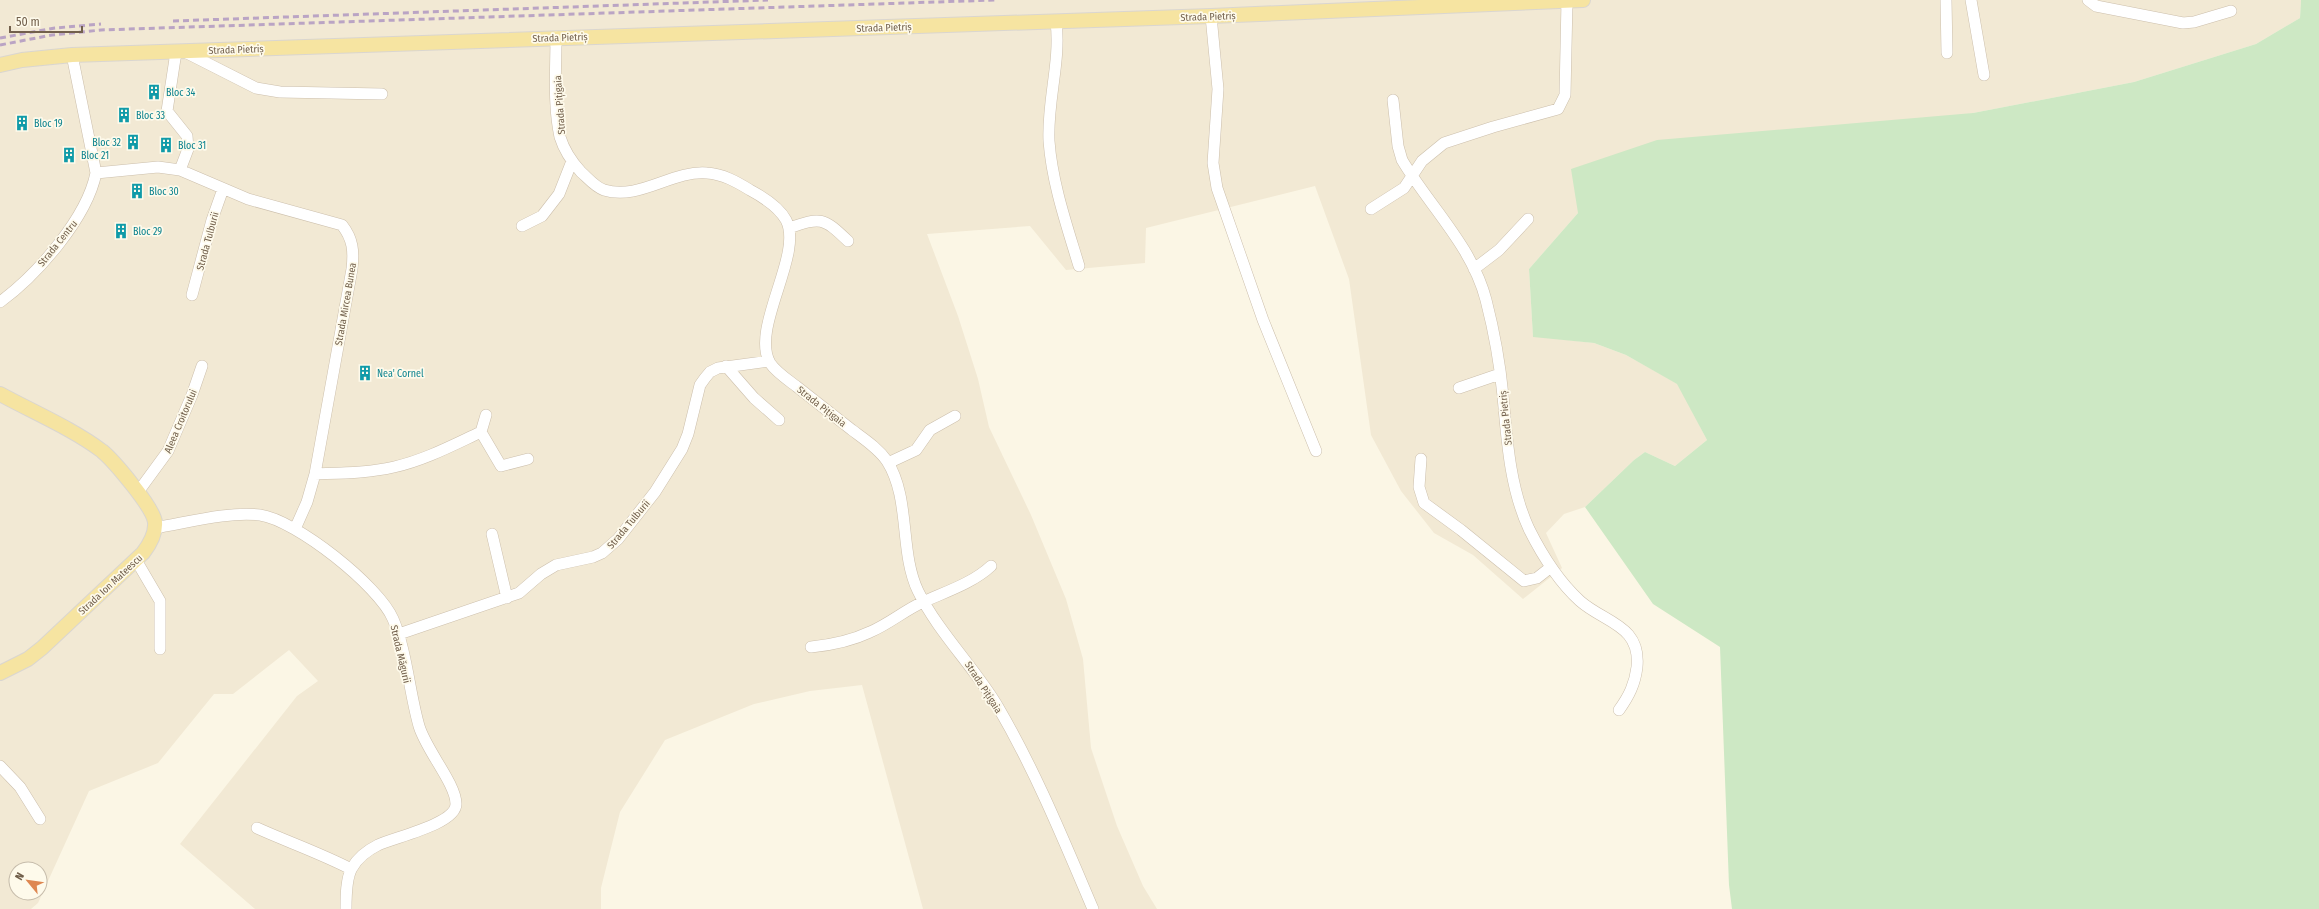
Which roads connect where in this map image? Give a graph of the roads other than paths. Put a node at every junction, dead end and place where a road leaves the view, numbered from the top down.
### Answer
1 (1583, 0) edge
2 (1946, 0) edge
3 (1971, 0) edge
4 (2088, 0) edge
5 (1567, 1) edge
6 (2232, 11) dead end
7 (1211, 16) junction
8 (1056, 22) junction
9 (556, 37) junction
10 (180, 52) junction
11 (1947, 53) dead end
12 (72, 55) junction
13 (0, 65) edge
14 (1984, 75) dead end
15 (382, 94) dead end
16 (1393, 100) dead end
17 (572, 161) junction
18 (180, 170) junction
19 (96, 173) junction
20 (1411, 176) junction
21 (223, 189) junction
22 (1371, 209) dead end
23 (1528, 218) dead end
24 (522, 226) dead end
25 (789, 228) junction
26 (848, 241) dead end
27 (1079, 266) dead end
28 (1474, 269) junction
29 (192, 295) dead end
30 (0, 302) edge
31 (769, 361) junction
32 (202, 366) dead end
33 (726, 366) junction
34 (1500, 374) junction
35 (1459, 388) dead end
36 (0, 394) edge
37 (486, 415) dead end
38 (955, 416) dead end
39 (779, 420) dead end
40 (482, 432) junction
41 (1316, 451) dead end
42 (528, 458) dead end
43 (1421, 460) dead end
44 (888, 463) junction
45 (315, 474) junction
46 (138, 492) junction
47 (154, 528) junction
48 (295, 529) junction
49 (492, 534) dead end
50 (136, 560) junction
51 (991, 566) dead end
52 (1551, 567) junction
53 (507, 598) junction
54 (924, 601) junction
55 (398, 634) junction
56 (811, 647) dead end
57 (160, 649) dead end
58 (0, 673) edge
59 (1619, 710) dead end
60 (0, 766) edge
61 (40, 819) dead end
62 (257, 828) dead end
63 (351, 869) junction
64 (346, 909) edge
65 (1094, 909) edge

1 - 5 main road, Strada Pietriș
2 - 11 street
3 - 14 street
4 - 6 street
5 - 7 main road, Strada Pietriș
5 - 20 street
7 - 8 main road, Strada Pietriș
7 - 41 street
8 - 9 main road, Strada Pietriș
8 - 27 street
9 - 10 main road, Strada Pietriș
9 - 17 street, Strada Pițigaia
10 - 12 main road
10 - 15 street
10 - 18 street
12 - 13 main road
12 - 19 street, Strada Centru
16 - 20 street, Strada Pietriș
17 - 24 street
17 - 25 street, Strada Pițigaia
18 - 19 street
18 - 21 street, Strada Mircea Bunea
19 - 30 street, Strada Centru
20 - 22 street
20 - 28 street, Strada Pietriș
21 - 29 street, Strada Tulburii
21 - 45 street, Strada Mircea Bunea
23 - 28 street
25 - 26 street
25 - 31 street
28 - 34 street, Strada Pietriș
31 - 33 street, Strada Tulburii
31 - 44 street, Strada Pițigaia
32 - 46 street, Aleea Croitorului
33 - 39 street
33 - 53 street, Strada Tulburii
34 - 35 street
34 - 52 street, Strada Pietriș
36 - 46 main road
37 - 40 street
38 - 44 street
40 - 42 street
40 - 45 street
43 - 52 street
44 - 54 street, Strada Pițigaia
45 - 48 street, Strada Mircea Bunea
46 - 47 main road
47 - 48 street, Strada Măgurii
47 - 50 main road, Strada Ion Mateescu
48 - 55 street, Strada Măgurii
49 - 53 street
50 - 57 street
50 - 58 main road, Strada Ion Mateescu
51 - 54 street
52 - 59 street, Strada Pietriș
53 - 55 street, Strada Tulburii
54 - 56 street
54 - 65 street, Strada Pițigaia
55 - 63 street, Strada Măgurii
60 - 61 street
62 - 63 street
63 - 64 street

